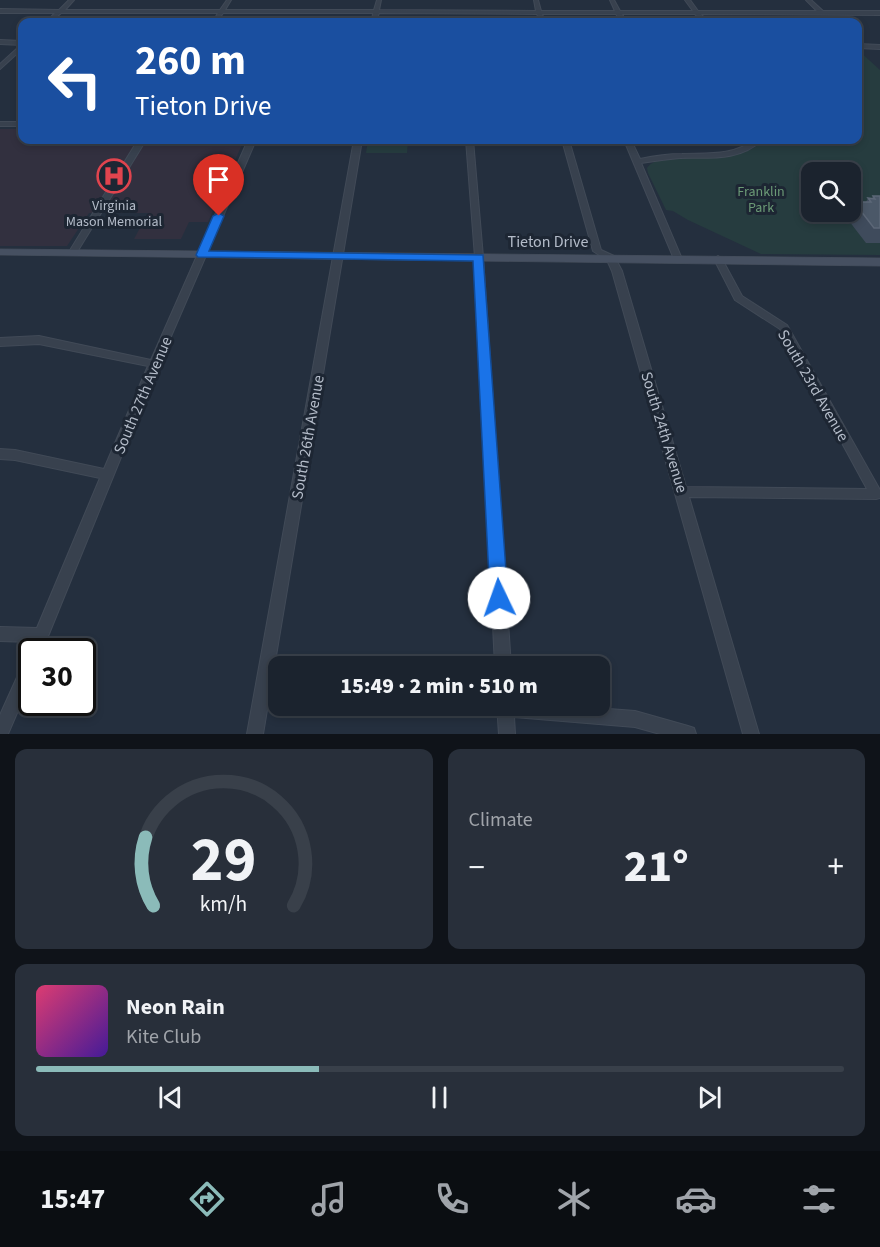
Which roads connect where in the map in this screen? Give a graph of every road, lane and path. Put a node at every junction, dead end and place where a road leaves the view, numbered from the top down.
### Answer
1 (72, 0) edge
2 (229, 0) edge
3 (379, 0) edge
4 (536, 0) edge
5 (612, 0) edge
6 (687, 0) edge
7 (808, 0) edge
8 (0, 11) edge
9 (60, 11) junction
10 (221, 12) junction
11 (376, 13) junction
12 (540, 13) junction
13 (619, 13) junction
14 (822, 13) junction
15 (880, 13) edge
16 (697, 14) junction
17 (52, 18) edge
18 (217, 18) edge
19 (375, 18) edge
20 (541, 18) edge
21 (621, 18) edge
22 (700, 18) edge
23 (0, 42) edge
24 (18, 44) edge
25 (862, 46) edge
26 (880, 46) edge
27 (18, 48) edge
28 (0, 67) edge
29 (0, 124) edge
30 (18, 124) edge
31 (140, 144) edge
32 (250, 144) edge
33 (357, 144) edge
34 (469, 144) edge
35 (566, 144) edge
36 (630, 144) edge
37 (751, 144) edge
38 (637, 162) junction
39 (0, 252) edge
40 (73, 252) junction
41 (202, 255) junction
42 (340, 257) junction
43 (479, 257) junction
44 (611, 258) junction
45 (678, 259) junction
46 (718, 260) junction
47 (880, 262) edge
48 (0, 342) edge
49 (154, 364) junction
50 (0, 454) edge
51 (108, 475) junction
52 (683, 492) junction
53 (0, 634) edge
54 (41, 635) junction
55 (40, 638) edge
56 (502, 656) edge
57 (18, 692) edge
58 (506, 716) edge
59 (602, 716) edge
60 (0, 734) edge
61 (255, 734) edge
62 (507, 734) edge
63 (688, 734) edge
64 (751, 734) edge

1 - 9 street
2 - 10 street
3 - 11 street
4 - 12 street
5 - 13 street
6 - 16 street
7 - 14 street
8 - 9 street
9 - 10 street
9 - 17 street
10 - 11 street
10 - 18 street
11 - 12 street
11 - 19 street
12 - 13 street
12 - 20 street
13 - 16 street
13 - 21 street
14 - 15 street
14 - 16 street
16 - 22 street
23 - 24 street
25 - 26 street
27 - 28 street
29 - 30 street
31 - 40 street
32 - 41 street, South 27th Avenue
33 - 42 street, South 26th Avenue
34 - 43 street
35 - 44 street, South 24th Avenue
36 - 38 street
37 - 38 street
38 - 45 street
39 - 40 main road, Tieton Drive
40 - 41 main road, Tieton Drive
41 - 42 main road, Tieton Drive
41 - 49 street, South 27th Avenue
42 - 43 main road, Tieton Drive
42 - 61 street, South 26th Avenue
43 - 44 main road, Tieton Drive
43 - 56 street
44 - 45 main road, Tieton Drive
44 - 52 street, South 24th Avenue
45 - 46 main road, Tieton Drive
46 - 47 main road, Tieton Drive
46 - 52 street, South 23rd Avenue
48 - 49 street
49 - 51 street, South 27th Avenue
50 - 51 street
51 - 54 street, South 27th Avenue
52 - 64 street, South 24th Avenue
53 - 54 street
54 - 55 street, South 27th Avenue
57 - 60 street
58 - 62 street
59 - 63 street

